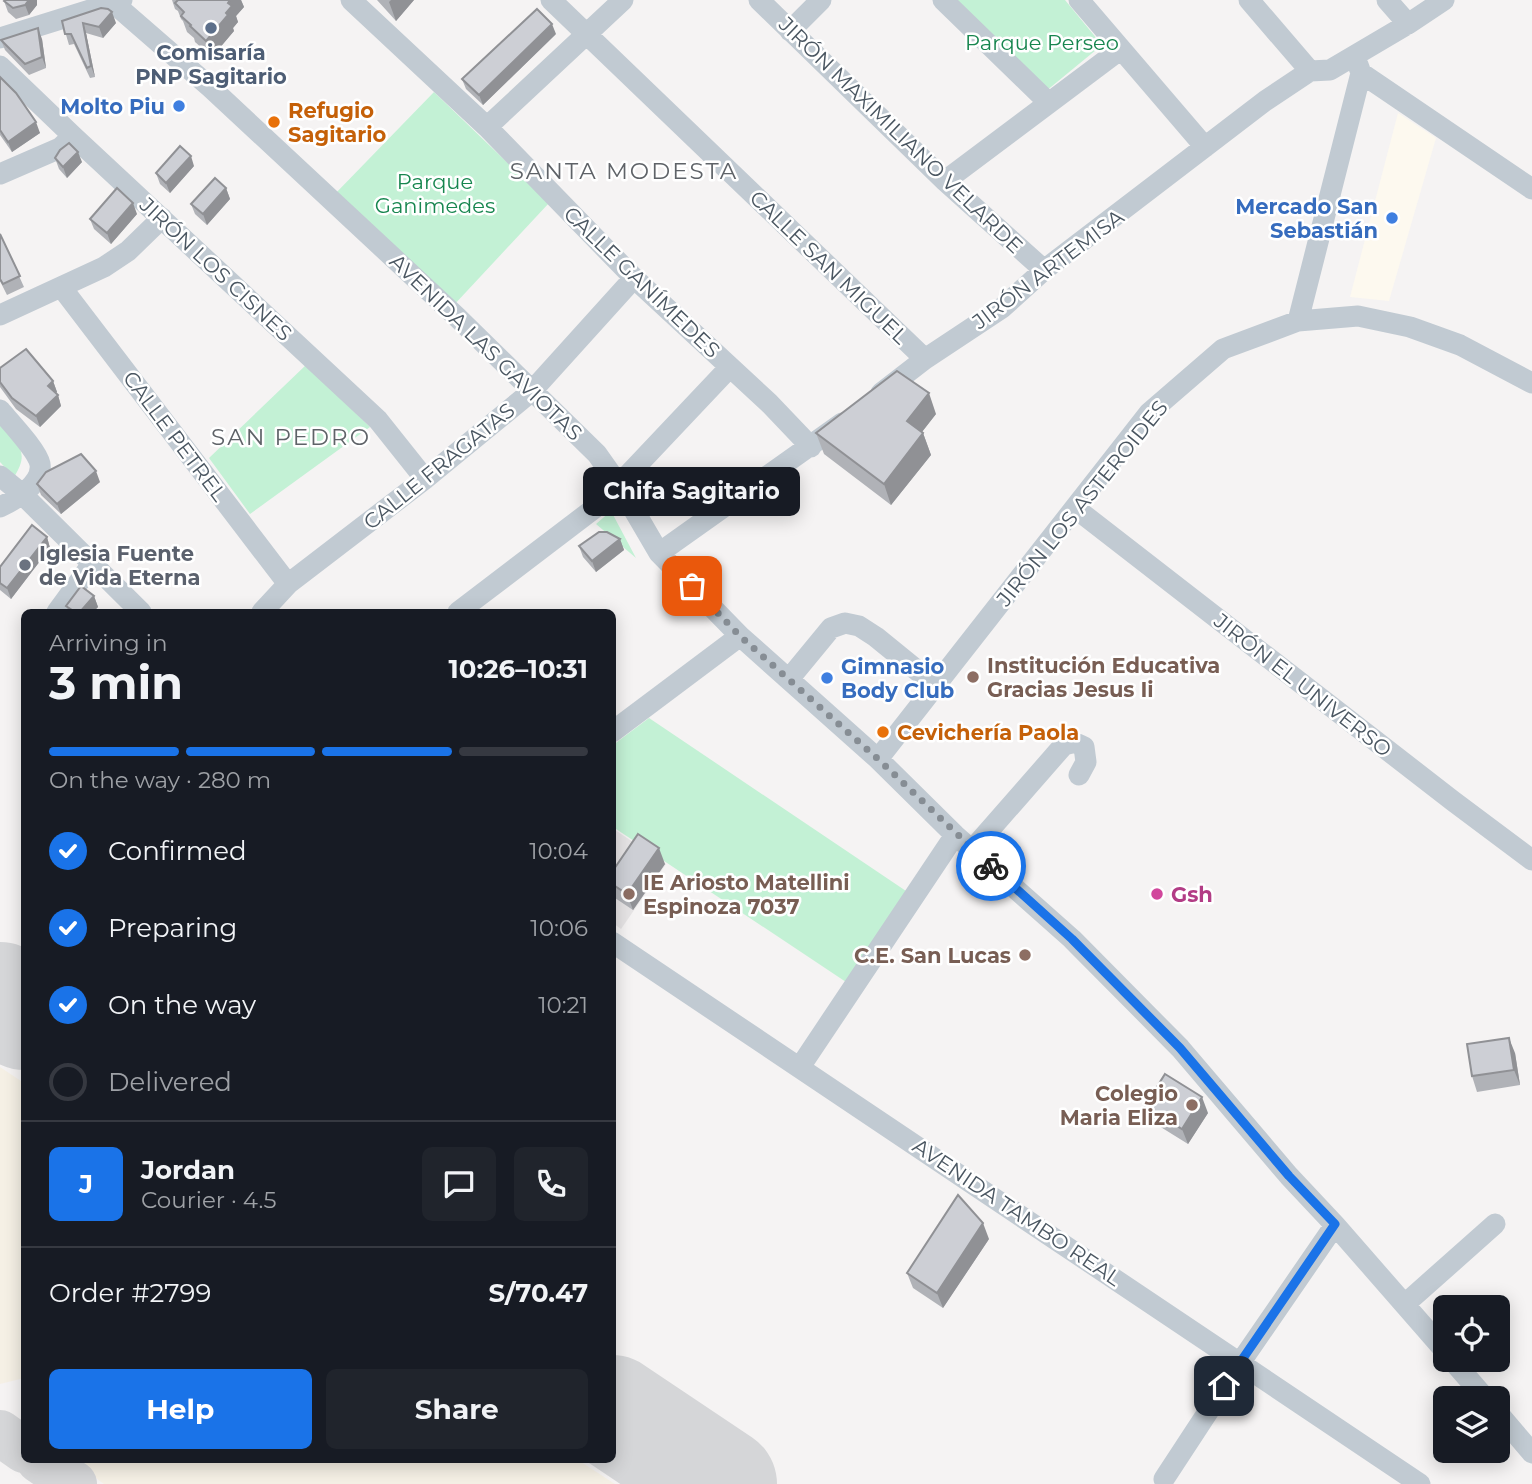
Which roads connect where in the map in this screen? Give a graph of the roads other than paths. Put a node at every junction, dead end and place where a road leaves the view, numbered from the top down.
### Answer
1 (351, 0) edge
2 (551, 0) edge
3 (623, 0) edge
4 (759, 0) edge
5 (821, 0) edge
6 (943, 0) edge
7 (1079, 0) edge
8 (1249, 0) edge
9 (1387, 0) edge
10 (1444, 0) edge
11 (116, 1) edge
12 (1408, 24) junction
13 (790, 31) junction
14 (585, 34) junction
15 (0, 38) edge
16 (1121, 49) junction
17 (1360, 63) junction
18 (0, 66) edge
19 (1310, 71) junction
20 (1049, 103) junction
21 (487, 127) junction
22 (72, 136) junction
23 (1205, 147) junction
24 (0, 174) edge
25 (945, 181) junction
26 (1532, 189) edge
27 (162, 218) junction
28 (1044, 270) junction
29 (634, 278) junction
30 (62, 288) junction
31 (0, 315) edge
32 (1298, 321) junction
33 (925, 359) junction
34 (730, 367) junction
35 (1532, 383) edge
36 (531, 392) junction
37 (0, 410) edge
38 (811, 447) junction
39 (0, 476) edge
40 (425, 479) junction
41 (621, 488) junction
42 (22, 494) junction
43 (0, 507) edge
44 (1075, 508) junction
45 (659, 553) junction
46 (92, 564) junction
47 (288, 584) junction
48 (59, 609) edge
49 (138, 609) edge
50 (265, 609) edge
51 (462, 609) edge
52 (740, 636) junction
53 (789, 679) junction
54 (935, 685) junction
55 (616, 729) edge
56 (878, 759) junction
57 (1079, 775) dead end
58 (955, 835) junction
59 (972, 850) junction
60 (1532, 860) edge
61 (616, 945) edge
62 (800, 1067) junction
63 (1335, 1224) junction
64 (1494, 1224) dead end
65 (1405, 1304) junction
66 (1433, 1337) edge
67 (1240, 1363) junction
68 (1462, 1372) edge
69 (1475, 1386) edge
70 (1510, 1427) edge
71 (1532, 1453) edge
72 (1164, 1479) dead end
73 (1420, 1484) edge

1 - 21 street, CALLE GANÍMEDES
2 - 14 street, CALLE SAN MIGUEL
3 - 14 street
4 - 13 street, JIRÓN MAXIMILIANO VELARDE
5 - 13 street
6 - 20 street
7 - 16 street
8 - 19 street
9 - 12 street
10 - 12 street, JIRÓN ARTEMISA
11 - 15 street
11 - 36 street, AVENIDA LAS GAVIOTAS
12 - 17 street, JIRÓN ARTEMISA
13 - 25 street, JIRÓN MAXIMILIANO VELARDE
14 - 21 street
14 - 33 street, CALLE SAN MIGUEL
16 - 20 street
16 - 23 street
17 - 19 street, JIRÓN ARTEMISA
17 - 26 street
17 - 32 street
18 - 22 street, JIRÓN LOS CISNES
19 - 23 street, JIRÓN ARTEMISA
20 - 25 street
21 - 29 street, CALLE GANÍMEDES
22 - 24 street
22 - 27 street, JIRÓN LOS CISNES
23 - 28 street, JIRÓN ARTEMISA
25 - 28 street, JIRÓN MAXIMILIANO VELARDE
27 - 30 street
27 - 40 street, JIRÓN LOS CISNES
28 - 33 street, JIRÓN ARTEMISA
29 - 34 street, CALLE GANÍMEDES
29 - 36 street, CALLE FRAGATAS
30 - 31 street
30 - 47 street, CALLE PETREL
32 - 35 street, JIRÓN LOS ASTEROIDES
32 - 44 street, JIRÓN LOS ASTEROIDES
33 - 38 street, JIRÓN ARTEMISA
34 - 38 street, CALLE GANÍMEDES
34 - 41 street
36 - 40 street, CALLE FRAGATAS
36 - 41 street, AVENIDA LAS GAVIOTAS
37 - 42 street
38 - 45 street, JIRÓN ARTEMISA
39 - 42 street
40 - 47 street, CALLE FRAGATAS
41 - 45 street, AVENIDA LAS GAVIOTAS
41 - 51 street
42 - 43 street
42 - 46 street
44 - 54 street, JIRÓN LOS ASTEROIDES
44 - 60 street, JIRÓN EL UNIVERSO
45 - 52 street, AVENIDA LAS GAVIOTAS
46 - 48 street
46 - 49 street
47 - 50 street, CALLE FRAGATAS
52 - 53 street, AVENIDA LAS GAVIOTAS
52 - 55 street
53 - 54 street
53 - 56 street, AVENIDA LAS GAVIOTAS
54 - 56 street, JIRÓN LOS ASTEROIDES
56 - 58 street, AVENIDA LAS GAVIOTAS
57 - 59 street
58 - 59 street, AVENIDA LAS GAVIOTAS
58 - 62 street
59 - 63 street, AVENIDA LAS GAVIOTAS
61 - 62 street, AVENIDA TAMBO REAL
62 - 67 street, AVENIDA TAMBO REAL
63 - 65 street, AVENIDA LAS GAVIOTAS
63 - 67 street
64 - 65 street
65 - 66 street, AVENIDA LAS GAVIOTAS
67 - 72 street
67 - 73 street, AVENIDA TAMBO REAL
68 - 69 street
70 - 71 street

